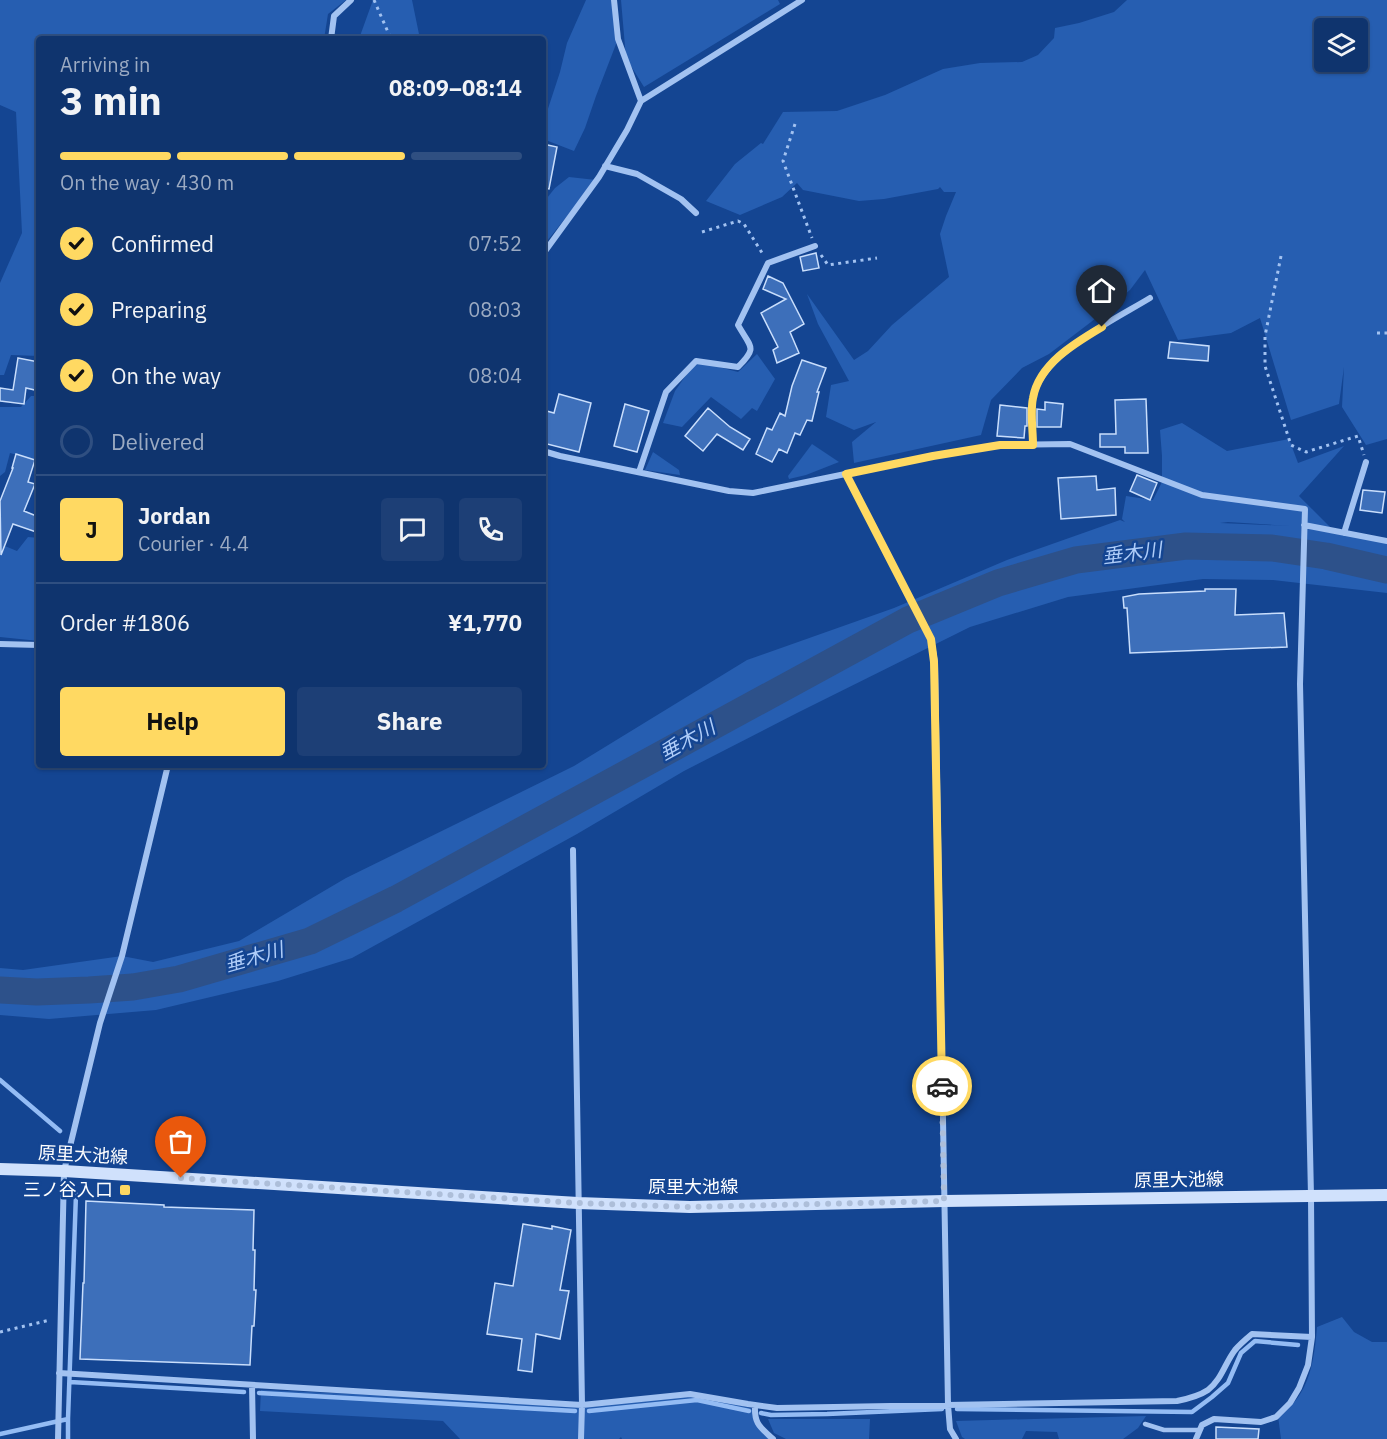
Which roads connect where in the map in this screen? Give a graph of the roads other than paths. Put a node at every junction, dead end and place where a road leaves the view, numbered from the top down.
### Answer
1 (351, 0) edge
2 (614, 0) edge
3 (802, 0) edge
4 (331, 36) edge
5 (641, 101) junction
6 (605, 166) junction
7 (696, 213) dead end
8 (814, 246) road end
9 (546, 250) edge
10 (1150, 298) dead end
11 (1033, 445) junction
12 (546, 452) edge
13 (1366, 462) road end
14 (639, 472) junction
15 (846, 474) junction
16 (1304, 525) junction
17 (1344, 533) junction
18 (1387, 541) edge
19 (0, 644) edge
20 (36, 645) edge
21 (167, 768) edge
22 (573, 850) dead end
23 (0, 1169) edge
24 (64, 1171) junction
25 (1387, 1195) edge
26 (1311, 1196) junction
27 (944, 1201) junction
28 (578, 1203) junction
29 (1312, 1337) junction
30 (59, 1373) junction
31 (252, 1385) junction
32 (582, 1405) junction
33 (755, 1405) junction
34 (948, 1405) junction
35 (1145, 1424) dead end
36 (1200, 1430) junction
37 (58, 1439) edge
38 (253, 1439) edge
39 (581, 1439) edge
40 (773, 1439) edge
41 (956, 1439) edge
42 (1196, 1439) edge

1 - 4 street
2 - 5 street
3 - 5 street
5 - 6 street
6 - 7 street
6 - 9 street
8 - 14 street
10 - 11 street
11 - 15 street
11 - 16 street
12 - 14 street
13 - 17 street
14 - 15 street
15 - 27 street
16 - 17 street
16 - 26 street
17 - 18 street
19 - 20 street
21 - 24 street
22 - 28 street
23 - 24 main road, 原里大池線
24 - 28 main road, 原里大池線
24 - 30 street
25 - 26 main road, 原里大池線
26 - 27 main road, 原里大池線
26 - 29 street
27 - 28 main road, 原里大池線
27 - 34 street
28 - 32 street
29 - 34 street
29 - 36 street
30 - 31 street
30 - 37 street
31 - 32 street
31 - 38 street
32 - 33 street
32 - 39 street
33 - 34 street
33 - 40 street
34 - 41 street
35 - 36 lane
36 - 42 street

